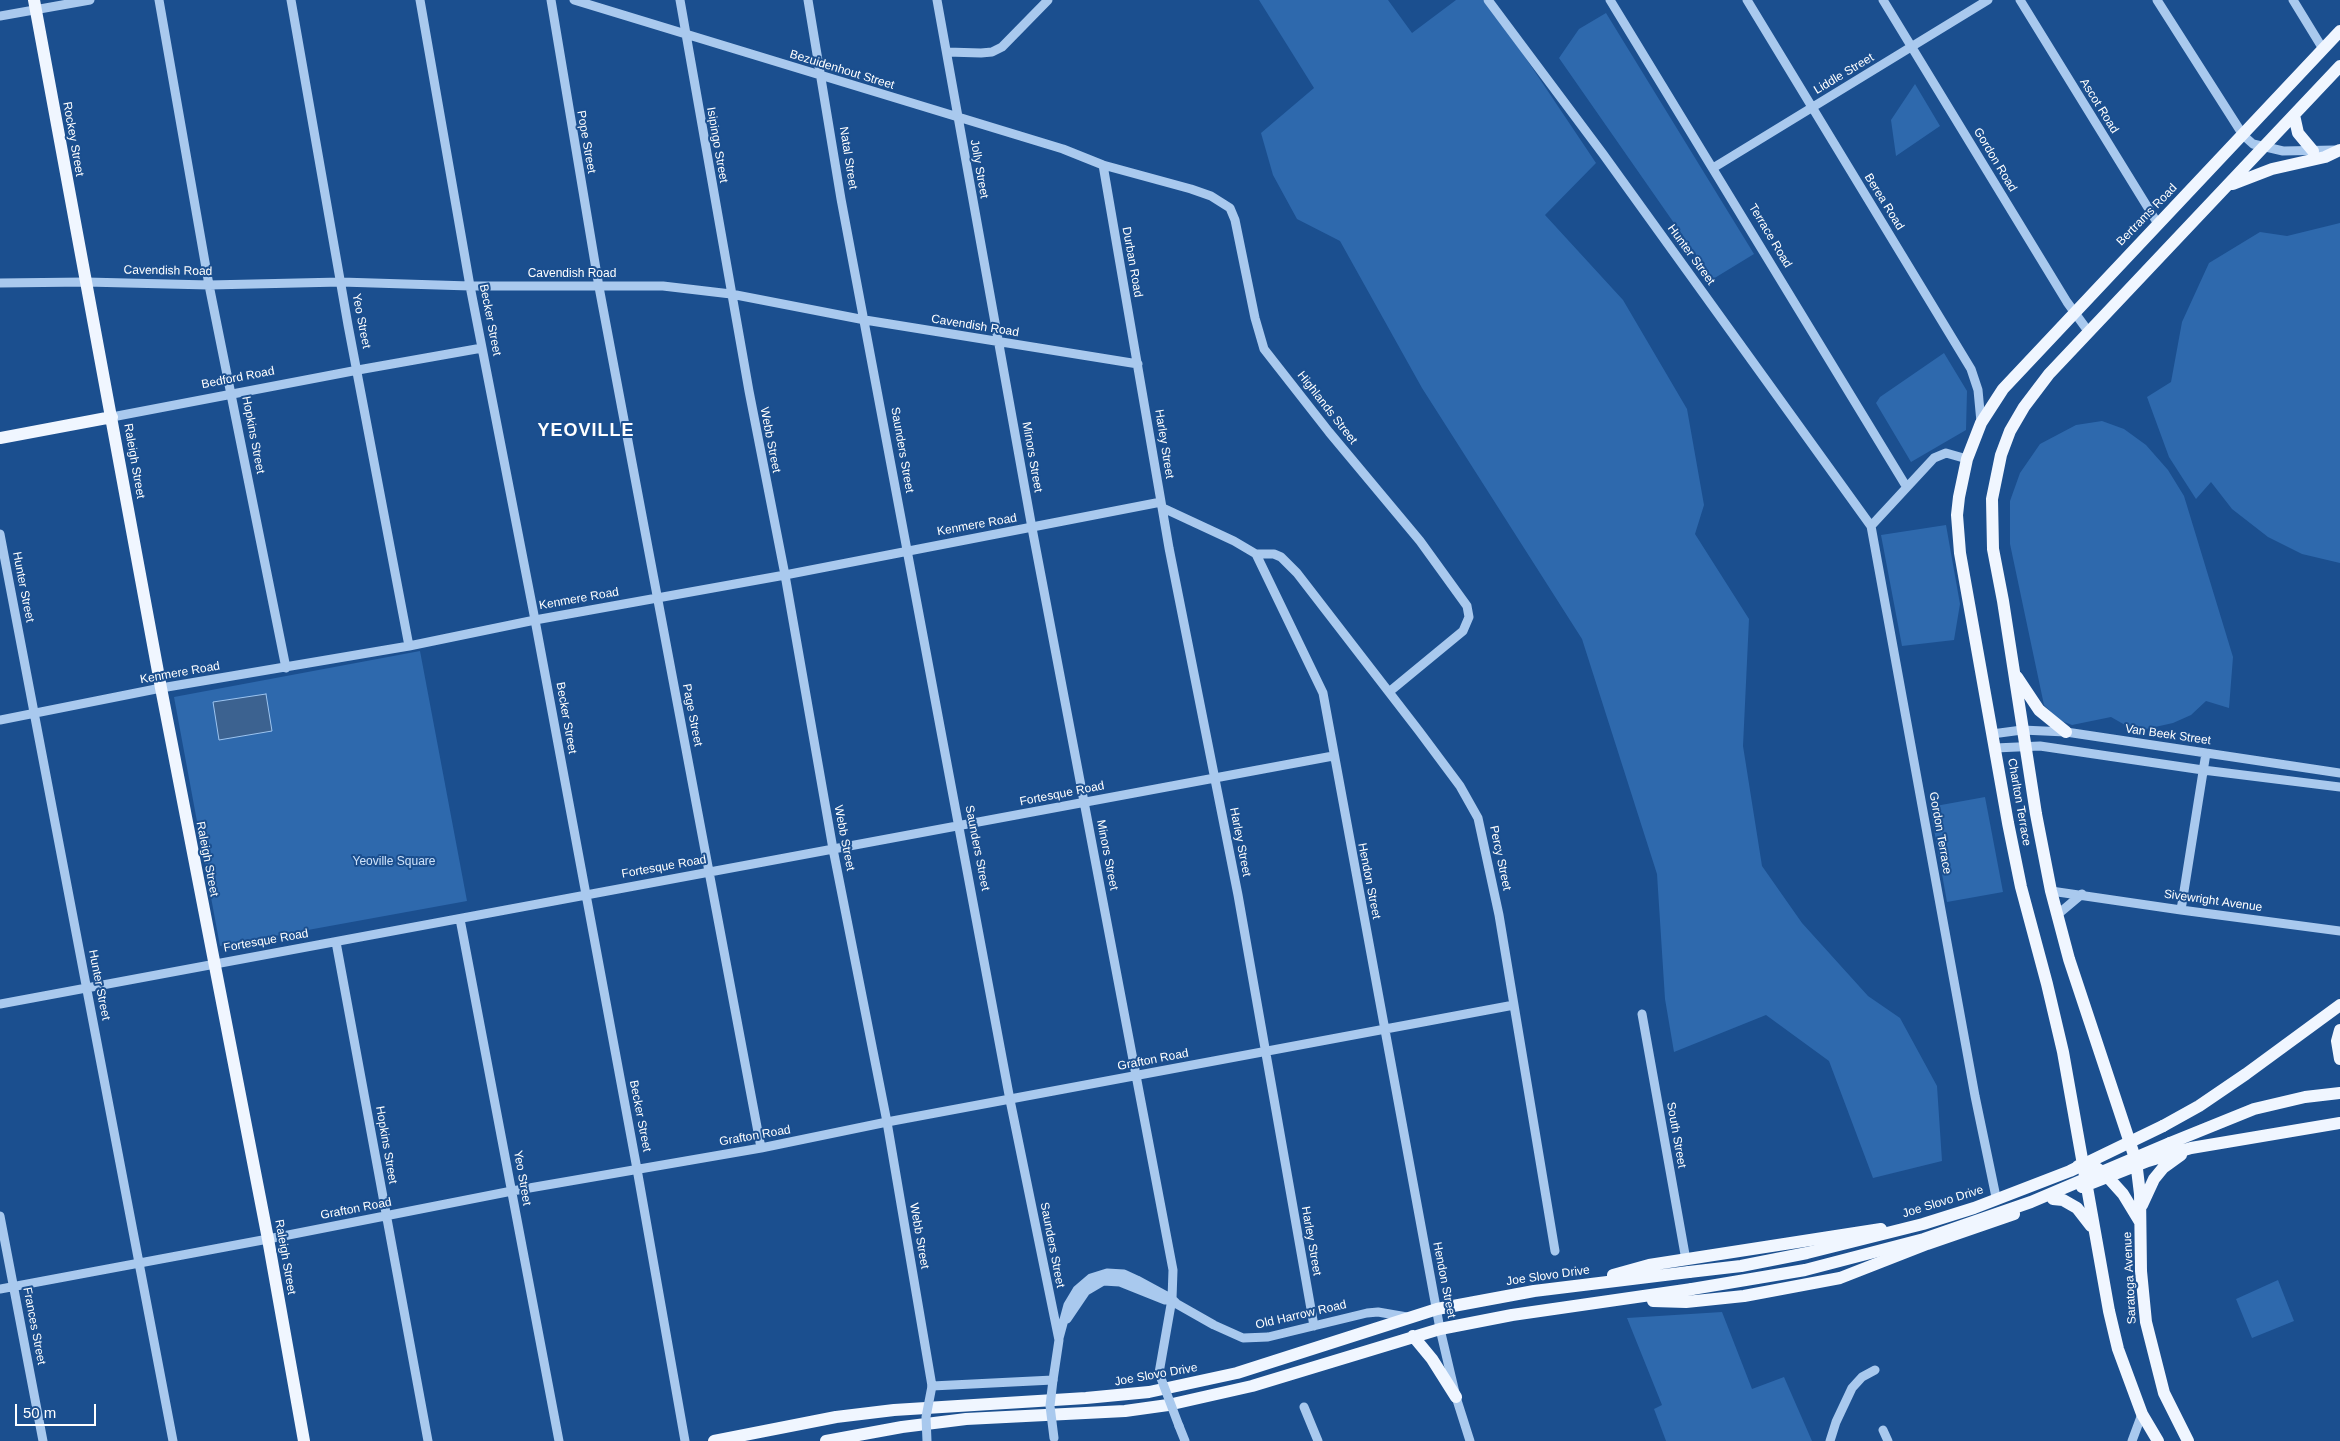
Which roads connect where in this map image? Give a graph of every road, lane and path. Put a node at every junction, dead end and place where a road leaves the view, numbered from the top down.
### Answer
1 (90, 0) edge
2 (159, 0) edge
3 (291, 0) edge
4 (420, 0) edge
5 (551, 0) edge
6 (574, 0) edge
7 (680, 0) edge
8 (808, 0) edge
9 (937, 0) edge
10 (1048, 0) edge
11 (1488, 0) edge
12 (1610, 0) edge
13 (1748, 0) edge
14 (1883, 0) edge
15 (1988, 0) edge
16 (2020, 0) edge
17 (2157, 0) edge
18 (2293, 0) edge
19 (34, 5) edge
20 (0, 16) edge
21 (2340, 31) edge
22 (686, 36) junction
23 (1912, 47) junction
24 (2323, 50) junction
25 (947, 52) junction
26 (2340, 66) edge
27 (822, 77) junction
28 (1811, 108) junction
29 (2294, 115) junction
30 (957, 118) junction
31 (2243, 135) junction
32 (2264, 149) junction
33 (2340, 150) edge
34 (2313, 151) junction
35 (1103, 165) junction
36 (1713, 168) junction
37 (2227, 186) junction
38 (2158, 224) junction
39 (86, 282) junction
40 (341, 282) junction
41 (0, 283) edge
42 (209, 285) junction
43 (470, 286) junction
44 (599, 287) junction
45 (731, 294) junction
46 (2074, 312) junction
47 (865, 320) junction
48 (2088, 332) junction
49 (998, 343) junction
50 (482, 348) junction
51 (1138, 364) junction
52 (358, 370) junction
53 (232, 393) junction
54 (112, 417) junction
55 (1981, 423) junction
56 (0, 438) edge
57 (1967, 459) junction
58 (1906, 486) junction
59 (1162, 505) junction
60 (1871, 526) junction
61 (1032, 528) junction
62 (0, 534) edge
63 (907, 550) junction
64 (1256, 554) junction
65 (785, 575) junction
66 (658, 598) junction
67 (535, 620) junction
68 (409, 646) junction
69 (286, 668) junction
70 (2014, 673) junction
71 (161, 688) junction
72 (1389, 692) junction
73 (34, 714) junction
74 (0, 720) edge
75 (2022, 730) junction
76 (2066, 732) junction
77 (1992, 734) junction
78 (2024, 745) junction
79 (1995, 748) junction
80 (2206, 753) junction
81 (1333, 756) junction
82 (2286, 765) junction
83 (2203, 770) junction
84 (2340, 773) edge
85 (1215, 776) junction
86 (2285, 780) junction
87 (2340, 787) edge
88 (1084, 802) junction
89 (960, 827) junction
90 (833, 849) junction
91 (710, 871) junction
92 (2051, 890) junction
93 (586, 894) junction
94 (2082, 894) junction
95 (2181, 910) junction
96 (2057, 915) junction
97 (460, 919) junction
98 (2340, 930) edge
99 (336, 942) junction
100 (213, 963) junction
101 (87, 987) junction
102 (0, 1004) edge
103 (1514, 1005) junction
104 (2340, 1005) edge
105 (1642, 1014) dead end
106 (2340, 1030) edge
107 (1384, 1031) junction
108 (1265, 1052) junction
109 (2340, 1059) edge
110 (1137, 1076) junction
111 (2340, 1093) edge
112 (1010, 1100) junction
113 (887, 1122) junction
114 (2340, 1123) edge
115 (762, 1148) junction
116 (2191, 1148) junction
117 (2084, 1164) junction
118 (2137, 1166) junction
119 (637, 1169) junction
120 (2108, 1178) junction
121 (2087, 1185) junction
122 (512, 1191) junction
123 (1996, 1197) junction
124 (2053, 1199) junction
125 (2141, 1210) junction
126 (0, 1216) edge
127 (386, 1216) junction
128 (2141, 1224) junction
129 (2094, 1230) junction
130 (268, 1240) junction
131 (1555, 1251) dead end
132 (1686, 1260) junction
133 (138, 1264) junction
134 (1600, 1282) junction
135 (13, 1286) junction
136 (0, 1288) edge
137 (1642, 1298) junction
138 (1174, 1302) junction
139 (1437, 1309) junction
140 (1409, 1318) junction
141 (1314, 1326) junction
142 (1440, 1329) junction
143 (1413, 1336) junction
144 (1058, 1340) junction
145 (1875, 1370) dead end
146 (1053, 1380) junction
147 (932, 1386) junction
148 (1456, 1397) junction
149 (1304, 1407) dead end
150 (2142, 1414) junction
151 (1055, 1440) edge
152 (43, 1441) edge
153 (173, 1441) edge
154 (304, 1441) edge
155 (428, 1441) edge
156 (559, 1441) edge
157 (685, 1441) edge
158 (714, 1441) edge
159 (826, 1441) edge
160 (927, 1441) edge
161 (1185, 1441) edge
162 (1318, 1441) edge
163 (1470, 1441) edge
164 (1830, 1441) edge
165 (1878, 1441) edge
166 (1888, 1441) edge
167 (2132, 1441) edge
168 (2158, 1441) edge
169 (2188, 1441) edge

1 - 19 street
2 - 42 street, Hopkins Street
3 - 40 street, Yeo Street
4 - 43 street, Becker Street
5 - 44 street, Pope Street
6 - 22 street, Bezuidenhout Street
7 - 22 street, Isipingo Street
8 - 27 street, Natal Street
9 - 25 street, Jolly Street
10 - 25 street
11 - 60 street, Hunter Street
12 - 36 street, Terrace Road
13 - 28 street, Berea Road
14 - 23 street, Gordon Road
15 - 23 street, Liddle Street
16 - 38 street, Ascot Road
17 - 31 street
18 - 24 street
19 - 20 street
19 - 39 main road, Rockey Street
21 - 24 main road, Bertrams Road
22 - 27 street, Bezuidenhout Street
22 - 45 street, Isipingo Street
23 - 28 street, Liddle Street
23 - 46 street, Gordon Road
24 - 31 main road, Bertrams Road
25 - 30 street, Jolly Street
26 - 29 main road
27 - 30 street, Bezuidenhout Street
27 - 47 street, Natal Street
28 - 36 street, Liddle Street
28 - 55 street, Berea Road
29 - 32 main road
29 - 34 main road
30 - 35 street, Bezuidenhout Street
30 - 49 street, Jolly Street
31 - 32 street
31 - 38 main road, Bertrams Road
32 - 34 street
32 - 37 main road
33 - 34 street
33 - 37 main road
35 - 51 street, Durban Road
35 - 72 street, Highlands Street
36 - 58 street, Terrace Road
37 - 48 main road
38 - 46 main road, Bertrams Road
39 - 41 street, Cavendish Road
39 - 42 street, Cavendish Road
39 - 54 main road, Raleigh Street
40 - 42 street, Cavendish Road
40 - 43 street, Cavendish Road
40 - 52 street, Yeo Street
42 - 53 street, Hopkins Street
43 - 44 street, Cavendish Road
43 - 50 street, Becker Street
44 - 45 street, Cavendish Road
44 - 66 street, Page Street
45 - 47 street, Cavendish Road
45 - 65 street, Webb Street
46 - 48 street, Gordon Road
46 - 55 main road, Bertrams Road
47 - 49 street, Cavendish Road
47 - 63 street, Saunders Street
48 - 70 main road, Charlton Terrace
49 - 51 street, Cavendish Road
49 - 61 street, Minors Street
50 - 52 street, Bedford Road
50 - 67 street, Becker Street
51 - 59 street, Harley Street
52 - 53 street, Bedford Road
52 - 68 street, Yeo Street
53 - 54 street, Bedford Road
53 - 69 street, Hopkins Street
54 - 56 main road, Bedford Road
54 - 71 main road, Raleigh Street
55 - 57 main road, Charlton Terrace
57 - 58 street
57 - 77 main road, Charlton Terrace
58 - 60 street
59 - 61 street, Kenmere Road
59 - 64 street
59 - 85 street, Harley Street
60 - 123 street, Gordon Terrace
61 - 63 street, Kenmere Road
61 - 88 street, Minors Street
62 - 73 street, Hunter Street
63 - 65 street, Kenmere Road
63 - 89 street, Saunders Street
64 - 72 street, Percy Street
64 - 81 street, Hendon Street
65 - 66 street, Kenmere Road
65 - 90 street, Webb Street
66 - 67 street, Kenmere Road
66 - 91 street, Page Street
67 - 68 street, Kenmere Road
67 - 93 street, Becker Street
68 - 69 street, Kenmere Road
69 - 71 street, Kenmere Road
70 - 75 main road, Charlton Terrace
70 - 76 main road
71 - 73 street, Kenmere Road
71 - 100 main road, Raleigh Street
72 - 103 street, Percy Street
73 - 74 street, Kenmere Road
73 - 101 street, Hunter Street
75 - 76 street, Van Beek Street
75 - 77 street, Van Beek Street
75 - 78 main road, Charlton Terrace
76 - 80 street, Van Beek Street
77 - 79 main road, Charlton Terrace
78 - 79 street
78 - 83 street
78 - 92 main road, Charlton Terrace
79 - 117 main road, Charlton Terrace
80 - 82 street, Van Beek Street
80 - 83 street
81 - 85 street, Fortesque Road
81 - 107 street, Hendon Street
82 - 84 street, Van Beek Street
82 - 86 street
83 - 86 street
83 - 95 street
85 - 88 street, Fortesque Road
85 - 108 street, Harley Street
86 - 87 street
88 - 89 street, Fortesque Road
88 - 110 street, Minors Street
89 - 90 street, Fortesque Road
89 - 112 street, Saunders Street
90 - 91 street, Fortesque Road
90 - 113 street, Webb Street
91 - 93 street, Fortesque Road
91 - 115 street, Page Street
92 - 94 street, Sivewright Avenue
92 - 96 main road, Charlton Terrace
93 - 97 street, Fortesque Road
93 - 119 street, Becker Street
94 - 95 street, Sivewright Avenue
94 - 96 street
95 - 98 street, Sivewright Avenue
96 - 118 main road, Charlton Terrace
97 - 99 street, Fortesque Road
97 - 122 street, Yeo Street
99 - 100 street, Fortesque Road
99 - 127 street, Hopkins Street
100 - 101 street, Fortesque Road
100 - 130 main road, Raleigh Street
101 - 102 street, Fortesque Road
101 - 133 street, Hunter Street
103 - 107 street, Grafton Road
103 - 131 street, Percy Street
104 - 134 main road, Joe Slovo Drive, bridge
105 - 132 street, South Street
106 - 109 main road
107 - 108 street, Grafton Road
107 - 139 street, Hendon Street
108 - 110 street, Grafton Road
108 - 141 street, Harley Street
110 - 112 street, Grafton Road
110 - 138 street, Minors Street
111 - 137 main road, bridge
112 - 113 street, Grafton Road
112 - 144 street, Saunders Street
113 - 115 street, Grafton Road
113 - 147 street, Webb Street
114 - 116 main road
115 - 119 street, Grafton Road
116 - 118 main road
116 - 125 main road
117 - 120 main road
117 - 121 main road, Charlton Terrace
117 - 123 main road
118 - 120 main road
118 - 125 main road, Saratoga Avenue
119 - 122 street, Grafton Road
119 - 157 street, Becker Street
120 - 121 main road
120 - 128 main road
121 - 124 main road
121 - 129 main road, Saratoga Avenue
122 - 127 street, Grafton Road
122 - 156 street, Yeo Street
123 - 132 main road
124 - 129 main road
124 - 137 main road
125 - 128 main road, Saratoga Avenue
126 - 135 street, Frances Street
127 - 130 street, Grafton Road
127 - 155 street, Hopkins Street
128 - 169 main road, Saratoga Avenue
129 - 150 main road, Saratoga Avenue
130 - 133 street, Grafton Road
130 - 154 main road, Raleigh Street
132 - 134 main road
133 - 135 street, Grafton Road
133 - 153 street, Hunter Street
134 - 139 main road, Joe Slovo Drive
135 - 136 street, Grafton Road
135 - 152 street, Frances Street
137 - 142 main road
138 - 141 street, Old Harrow Road
138 - 144 street, Old Harrow Road
138 - 161 street, Minors Street, bridge
139 - 140 main road, Joe Slovo Drive
139 - 142 street, Hendon Street
140 - 141 street, Old Harrow Road
140 - 158 main road, Joe Slovo Drive
142 - 143 main road
142 - 148 street, Hendon Street
143 - 148 main road
143 - 159 main road
144 - 146 street, Saunders Street
145 - 164 street
146 - 147 street
146 - 151 street, Saunders Street, bridge
147 - 160 street, bridge
148 - 163 street, Hendon Street
149 - 162 street
150 - 167 street
150 - 168 main road, Saratoga Avenue
165 - 166 street

